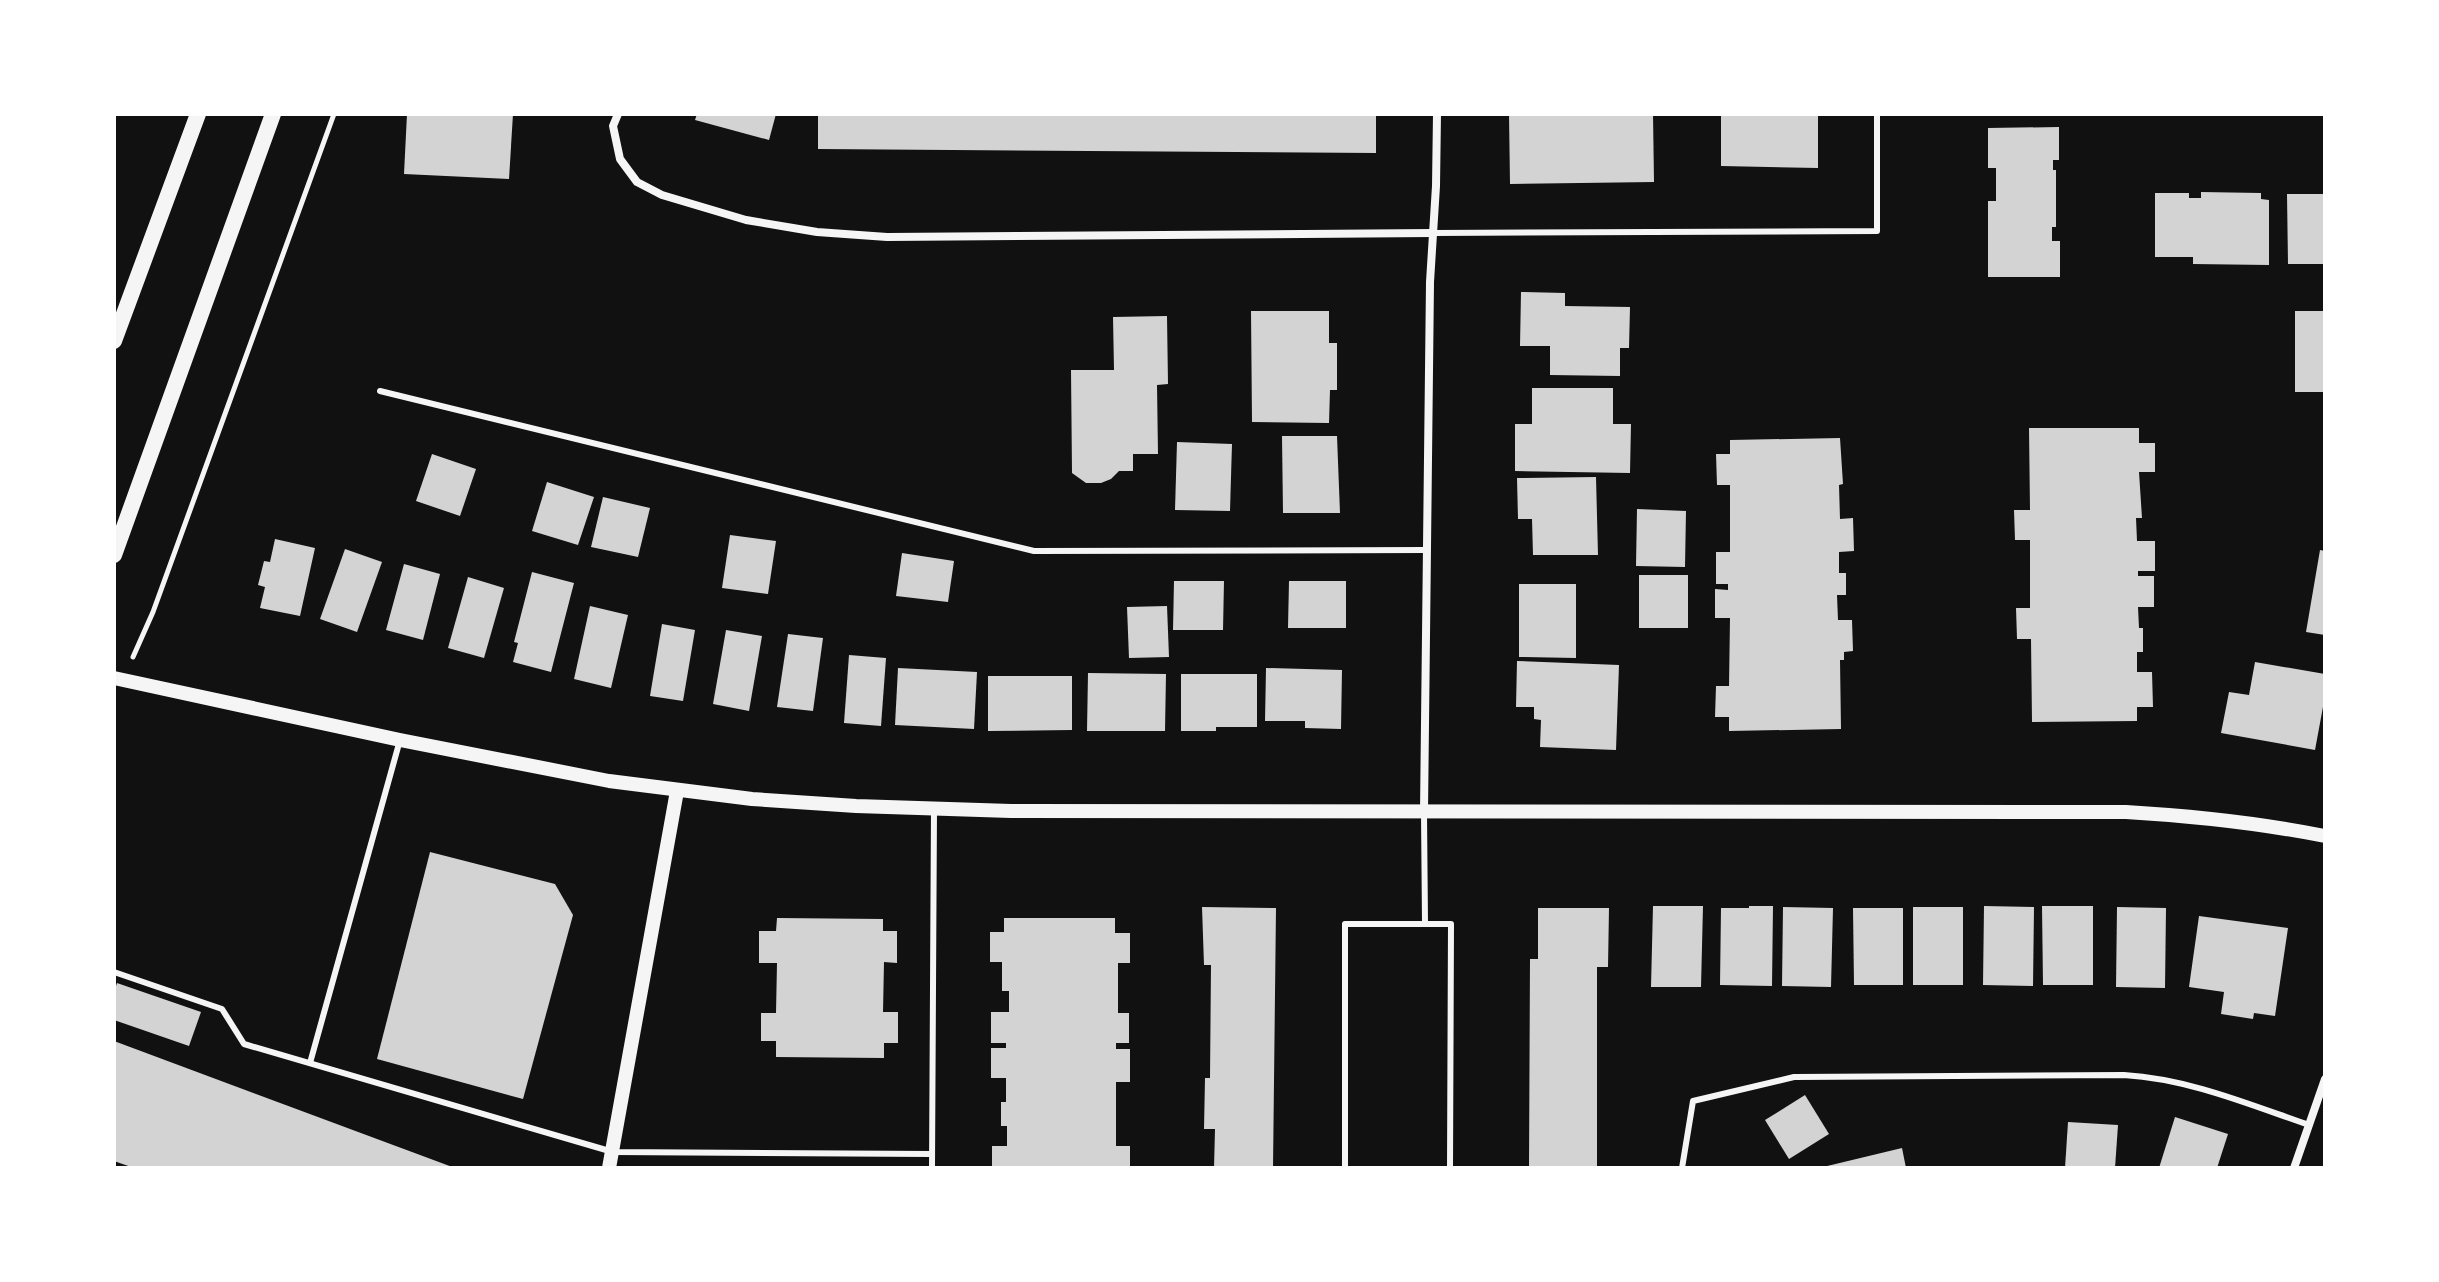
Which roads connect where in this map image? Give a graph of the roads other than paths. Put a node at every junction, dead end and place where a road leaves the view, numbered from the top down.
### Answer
1 (198, 114) edge
2 (273, 114) edge
3 (618, 114) edge
4 (1437, 114) edge
5 (1877, 114) edge
6 (1433, 233) junction
7 (114, 341) edge
8 (380, 391) dead end
9 (1427, 550) junction
10 (114, 555) edge
11 (119, 679) edge
12 (400, 740) junction
13 (677, 791) junction
14 (934, 809) junction
15 (1424, 813) junction
16 (2325, 836) edge
17 (1425, 924) junction
18 (114, 972) edge
19 (310, 1063) junction
20 (2325, 1079) edge
21 (2309, 1125) junction
22 (613, 1152) junction
23 (932, 1154) junction
24 (609, 1168) edge
25 (932, 1168) edge
26 (1345, 1168) edge
27 (1450, 1168) edge
28 (1682, 1168) edge
29 (2294, 1168) edge

1 - 7 main road
2 - 10 main road
3 - 6 street
4 - 6 street
5 - 6 lane
6 - 9 street
8 - 9 lane
9 - 15 street
11 - 12 street
12 - 13 street
12 - 19 lane
13 - 14 street
13 - 22 street
14 - 15 street
14 - 23 lane
15 - 16 street
15 - 17 lane
17 - 26 lane
17 - 27 lane
18 - 19 lane
19 - 22 lane
20 - 21 street
21 - 28 lane
21 - 29 street
22 - 23 lane
22 - 24 street
23 - 25 lane

